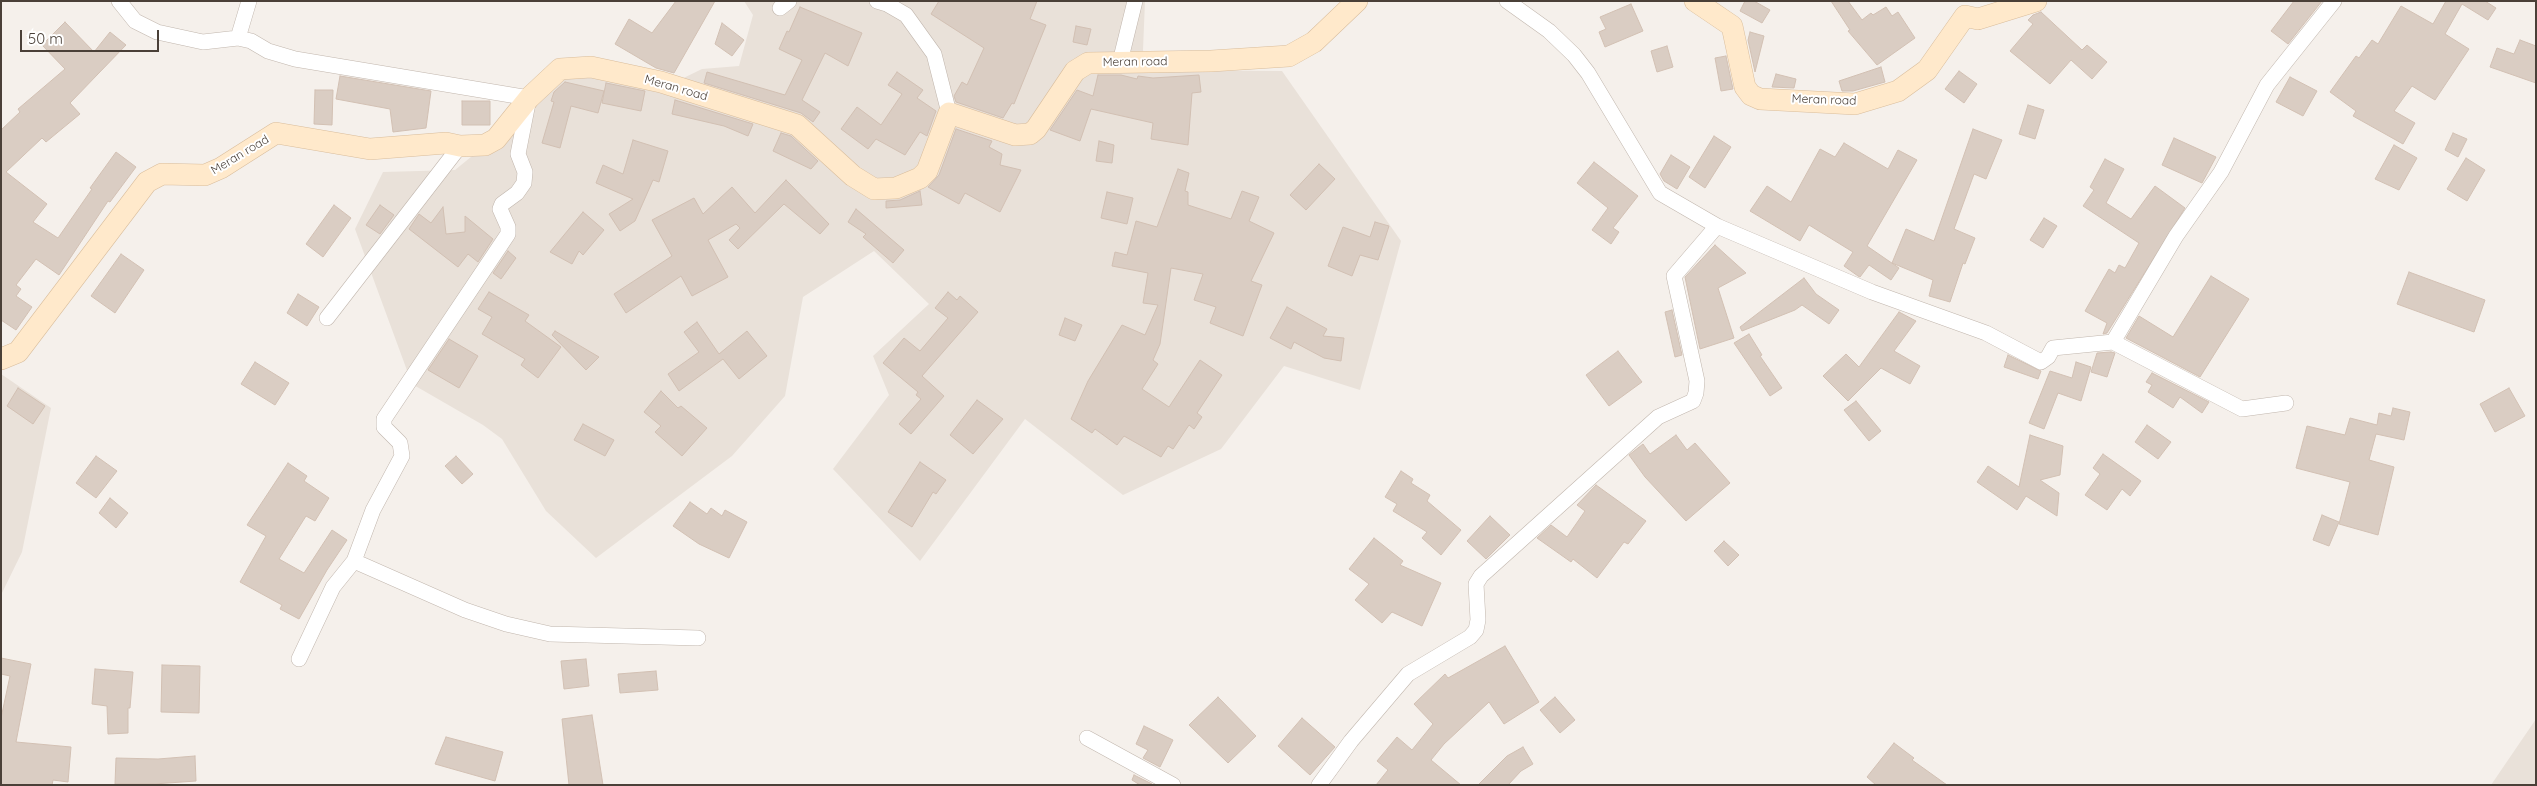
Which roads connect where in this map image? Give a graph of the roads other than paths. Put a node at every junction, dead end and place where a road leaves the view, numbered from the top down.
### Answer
1 (119, 1) edge
2 (249, 1) edge
3 (877, 1) edge
4 (1135, 1) edge
5 (1357, 1) edge
6 (1507, 1) edge
7 (1695, 1) edge
8 (2036, 1) edge
9 (2334, 1) edge
10 (238, 38) junction
11 (1120, 62) junction
12 (529, 98) junction
13 (949, 114) junction
14 (460, 146) junction
15 (1717, 226) junction
16 (328, 318) dead end
17 (2113, 342) junction
18 (1, 359) edge
19 (2286, 403) dead end
20 (354, 561) junction
21 (698, 638) dead end
22 (300, 659) dead end
23 (1087, 738) dead end
24 (1173, 785) edge
25 (1319, 785) edge

1 - 10 street
2 - 10 street
3 - 13 street
4 - 11 street
5 - 11 street, Meran road
6 - 15 street
7 - 8 street, Meran road
9 - 17 street
10 - 12 street
11 - 13 street, Meran road
12 - 13 street, Meran road
12 - 14 street, Meran road
12 - 20 street
14 - 16 street
14 - 18 street, Meran road
15 - 17 street
15 - 25 street
17 - 19 street
20 - 21 street
20 - 22 street
23 - 24 street

